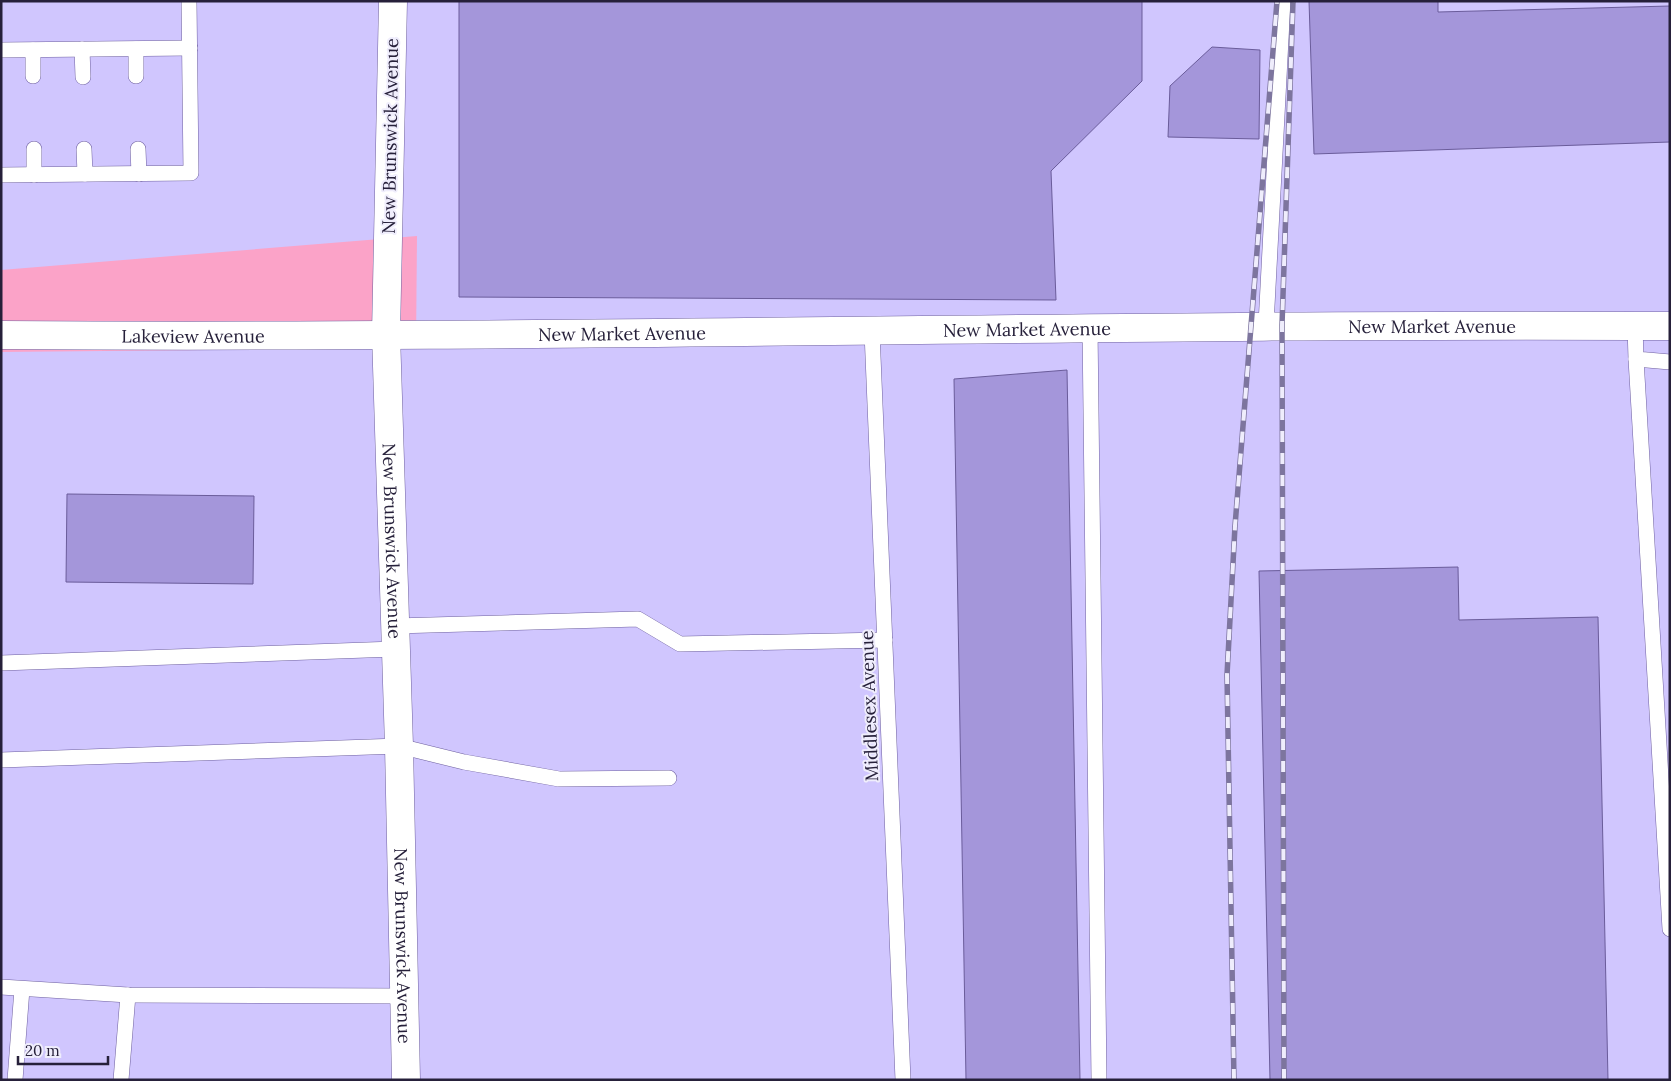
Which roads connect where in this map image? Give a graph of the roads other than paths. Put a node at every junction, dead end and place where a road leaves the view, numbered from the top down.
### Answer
1 (189, 1) edge
2 (393, 1) edge
3 (1284, 1) edge
4 (190, 48) junction
5 (82, 49) junction
6 (136, 49) junction
7 (1, 50) edge
8 (33, 50) junction
9 (34, 76) dead end
10 (136, 76) dead end
11 (83, 77) dead end
12 (34, 149) dead end
13 (84, 149) dead end
14 (138, 149) dead end
15 (85, 174) junction
16 (139, 174) junction
17 (1, 175) edge
18 (34, 175) junction
19 (1266, 325) junction
20 (1635, 326) junction
21 (1670, 326) edge
22 (1090, 327) junction
23 (872, 332) junction
24 (386, 334) junction
25 (1, 335) edge
26 (1636, 358) junction
27 (1670, 362) edge
28 (395, 638) junction
29 (885, 640) junction
30 (1, 663) edge
31 (399, 746) junction
32 (1, 760) edge
33 (669, 778) dead end
34 (1670, 929) edge
35 (1, 987) edge
36 (22, 989) junction
37 (128, 995) junction
38 (405, 996) junction
39 (15, 1080) edge
40 (121, 1080) edge
41 (406, 1080) edge
42 (903, 1080) edge
43 (1099, 1080) edge

1 - 4 lane
2 - 24 main road, New Brunswick Avenue
3 - 19 lane
4 - 6 lane
4 - 16 lane
5 - 6 lane
5 - 8 lane
5 - 11 lane
6 - 10 lane
7 - 8 lane
8 - 9 lane
12 - 18 lane
13 - 15 lane
14 - 16 lane
15 - 16 lane
15 - 18 lane
17 - 18 lane
19 - 20 main road, New Market Avenue
19 - 22 main road, New Market Avenue
20 - 21 main road, New Market Avenue
20 - 26 lane
22 - 23 main road, New Market Avenue
22 - 43 lane
23 - 24 main road, New Market Avenue
23 - 29 lane, Middlesex Avenue
24 - 25 main road, Lakeview Avenue
24 - 28 main road, New Brunswick Avenue
26 - 27 lane
26 - 34 lane
28 - 29 lane
28 - 30 lane
28 - 31 main road, New Brunswick Avenue
29 - 42 lane, Middlesex Avenue
31 - 32 lane
31 - 33 lane
31 - 38 main road, New Brunswick Avenue
35 - 36 lane
36 - 37 lane
36 - 39 lane
37 - 38 lane
37 - 40 lane
38 - 41 main road, New Brunswick Avenue

